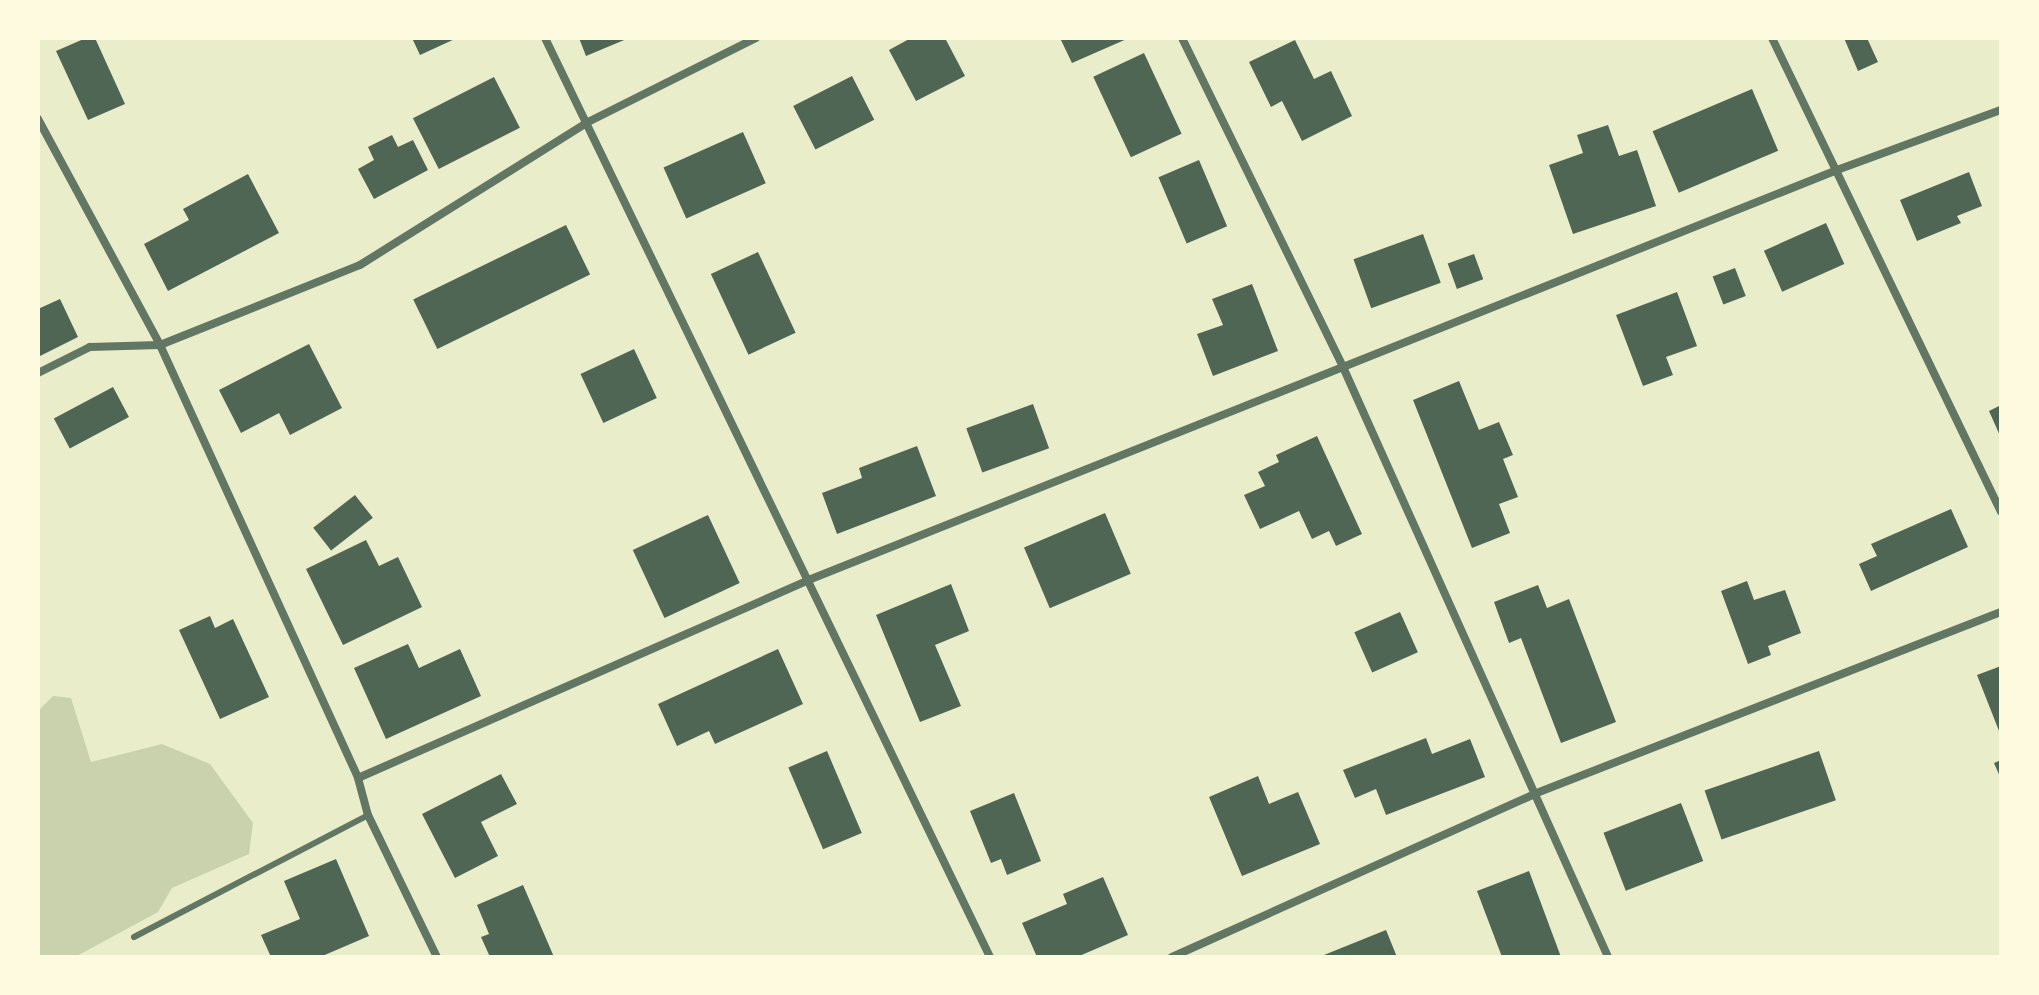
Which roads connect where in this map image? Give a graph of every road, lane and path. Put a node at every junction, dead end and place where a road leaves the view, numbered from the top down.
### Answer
1 (545, 38) edge
2 (756, 38) edge
3 (1182, 38) edge
4 (1772, 38) edge
5 (2001, 110) edge
6 (38, 119) edge
7 (588, 122) junction
8 (1837, 170) junction
9 (160, 345) junction
10 (1343, 367) junction
11 (38, 373) edge
12 (2001, 512) edge
13 (806, 581) junction
14 (2001, 612) edge
15 (358, 778) junction
16 (1534, 794) junction
17 (368, 815) junction
18 (134, 937) dead end
19 (437, 957) edge
20 (990, 957) edge
21 (1172, 957) edge
22 (1608, 957) edge

1 - 7 street
2 - 7 street
3 - 10 street
4 - 8 street
5 - 8 street
6 - 9 street
7 - 9 street
7 - 13 street
8 - 10 street
8 - 12 street
9 - 11 street
9 - 15 street
10 - 13 street
10 - 16 street
13 - 15 street
13 - 20 street
14 - 16 street
15 - 17 street
16 - 21 street
16 - 22 street
17 - 18 lane
17 - 19 street

